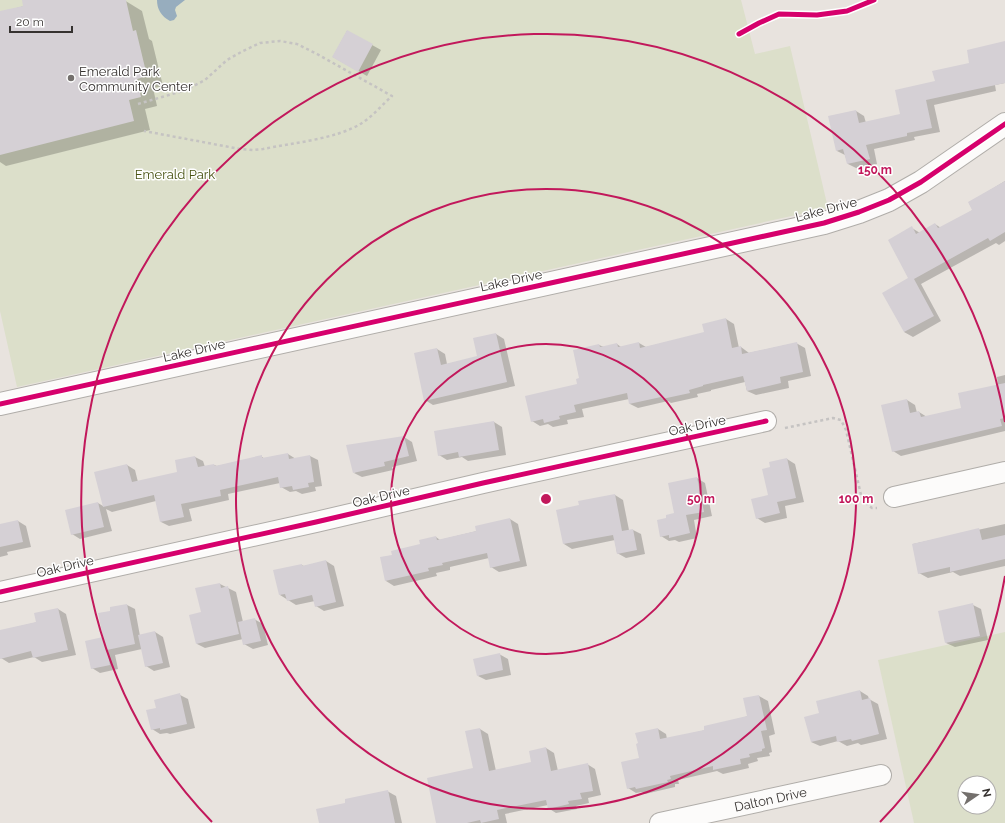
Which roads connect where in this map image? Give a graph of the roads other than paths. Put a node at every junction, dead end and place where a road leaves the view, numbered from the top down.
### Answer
1 (1005, 124) edge
2 (0, 404) edge
3 (766, 421) road end
4 (1005, 472) edge
5 (887, 502) road end
6 (0, 592) edge
7 (881, 775) dead end
8 (660, 823) edge

1 - 2 street, Lake Drive
3 - 6 street, Oak Drive
4 - 5 street
7 - 8 street, Dalton Drive

